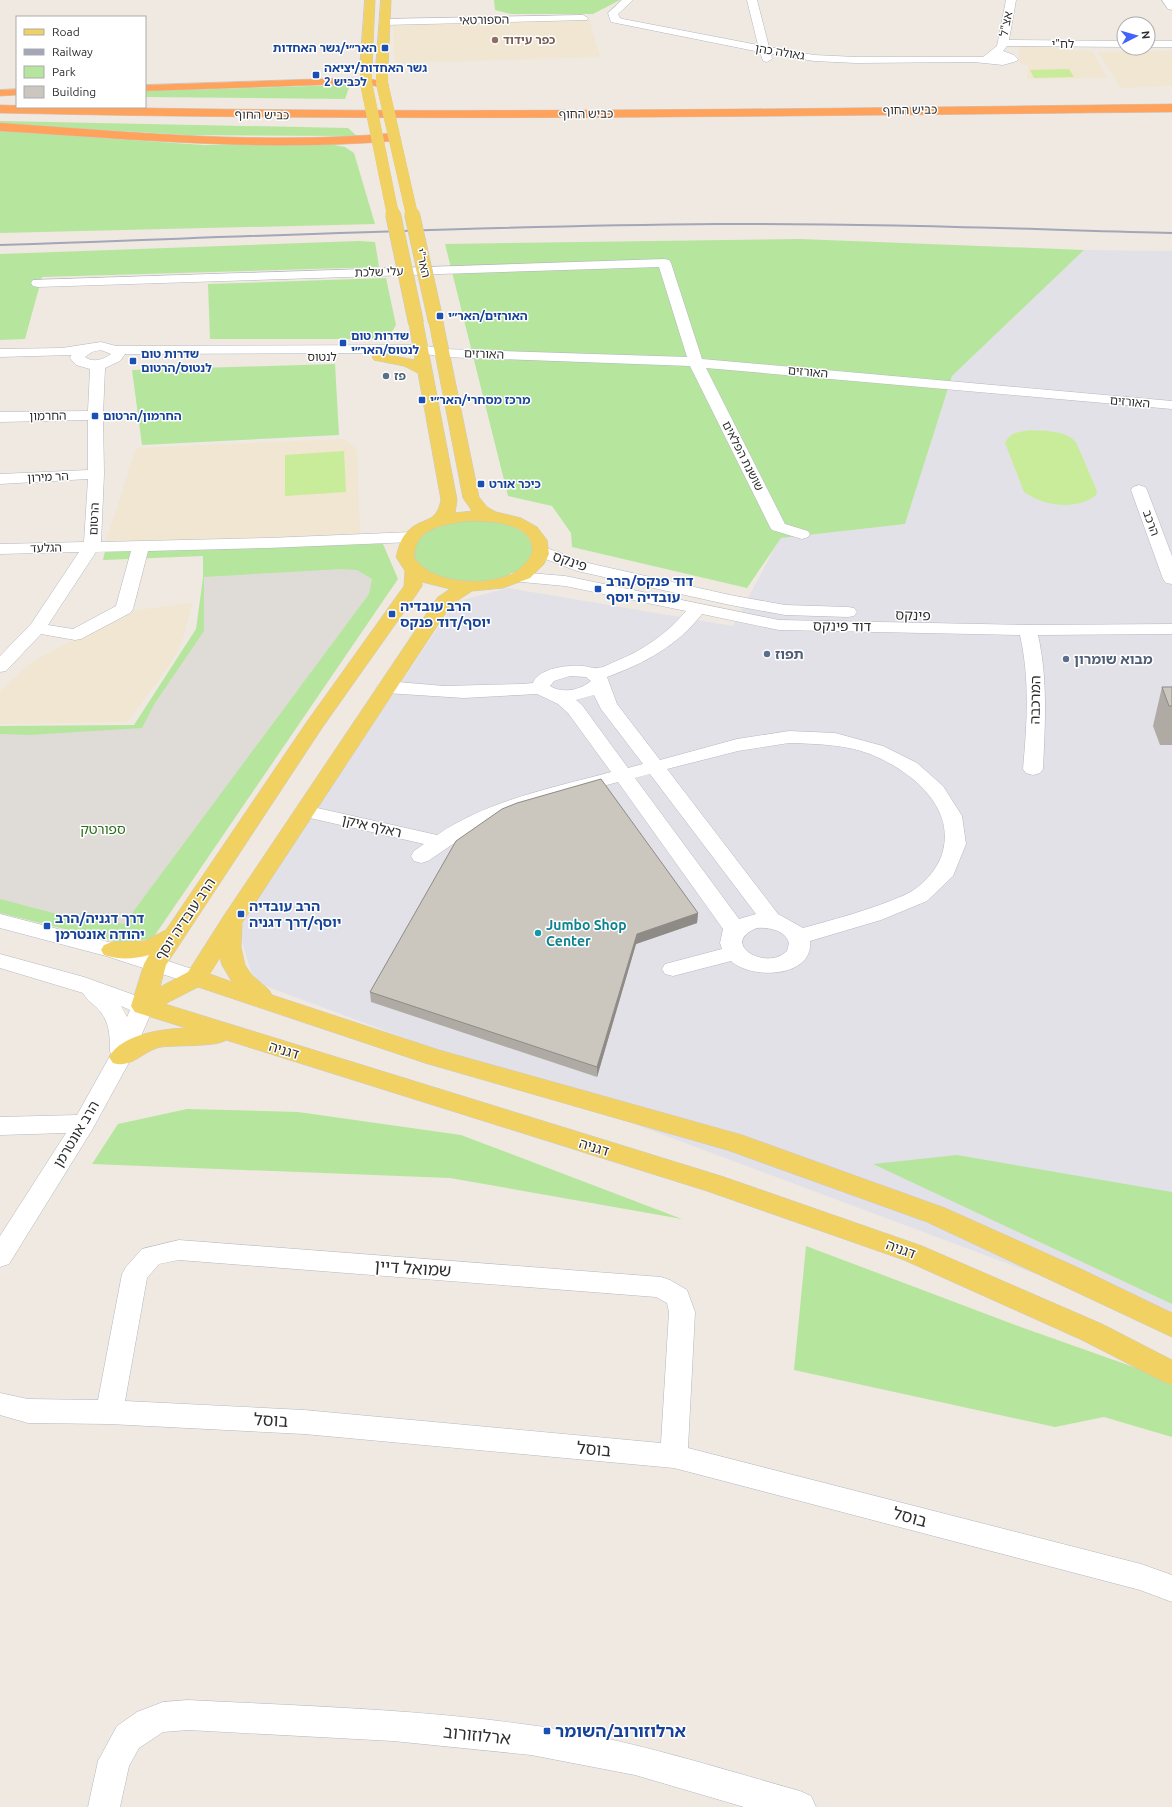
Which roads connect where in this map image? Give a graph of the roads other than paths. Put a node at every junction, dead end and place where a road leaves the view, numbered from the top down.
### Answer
1 (370, 0) edge
2 (386, 0) edge
3 (752, 0) edge
4 (1011, 0) edge
5 (1167, 0) edge
6 (625, 2) edge
7 (1172, 7) edge
8 (584, 18) dead end
9 (384, 22) junction
10 (1156, 44) edge
11 (1172, 44) edge
12 (1116, 45) edge
13 (766, 54) junction
14 (996, 54) junction
15 (366, 68) junction
16 (320, 82) junction
17 (366, 82) junction
18 (383, 86) junction
19 (146, 88) edge
20 (16, 92) edge
21 (0, 93) edge
22 (1172, 98) edge
23 (0, 101) edge
24 (16, 102) edge
25 (146, 105) edge
26 (1172, 108) edge
27 (0, 109) edge
28 (0, 127) edge
29 (394, 137) junction
30 (378, 139) junction
31 (330, 141) junction
32 (381, 154) junction
33 (38, 283) dead end
34 (416, 327) junction
35 (89, 348) junction
36 (0, 353) edge
37 (381, 353) junction
38 (443, 353) junction
39 (102, 359) junction
40 (423, 359) junction
41 (0, 360) edge
42 (696, 363) junction
43 (1172, 405) edge
44 (95, 415) junction
45 (0, 417) edge
46 (96, 474) junction
47 (0, 479) edge
48 (1139, 490) dead end
49 (490, 516) junction
50 (439, 521) junction
51 (802, 534) dead end
52 (412, 537) junction
53 (92, 546) junction
54 (141, 546) junction
55 (0, 549) edge
56 (541, 551) junction
57 (414, 569) junction
58 (517, 577) junction
59 (1172, 579) edge
60 (466, 587) junction
61 (697, 609) junction
62 (1172, 616) edge
63 (37, 628) junction
64 (1172, 629) edge
65 (1028, 630) junction
66 (0, 646) edge
67 (18, 647) junction
68 (0, 667) edge
69 (598, 677) junction
70 (386, 686) junction
71 (547, 691) junction
72 (655, 766) junction
73 (1033, 769) dead end
74 (623, 775) junction
75 (304, 811) junction
76 (441, 842) junction
77 (420, 856) dead end
78 (0, 921) edge
79 (231, 922) junction
80 (775, 922) junction
81 (734, 932) junction
82 (175, 934) junction
83 (798, 937) junction
84 (112, 950) junction
85 (734, 953) junction
86 (0, 961) edge
87 (155, 964) junction
88 (673, 969) dead end
89 (196, 978) junction
90 (76, 982) junction
91 (270, 1003) junction
92 (143, 1006) junction
93 (243, 1038) junction
94 (120, 1057) junction
95 (84, 1124) junction
96 (0, 1126) edge
97 (0, 1257) edge
98 (1172, 1326) edge
99 (1172, 1373) edge
100 (0, 1404) edge
101 (108, 1412) junction
102 (674, 1456) junction
103 (1172, 1589) edge
104 (104, 1807) edge
105 (800, 1807) edge

1 - 15 main road, האר"י
2 - 9 main road, האר"י
3 - 13 street
4 - 14 street, אצ"ל
5 - 7 street
6 - 13 street, גאולה כהן
8 - 9 street, הספורטאי
9 - 18 main road, האר"י, bridge
10 - 11 street
12 - 14 street, לח"י
13 - 14 street, גאולה כהן
14 - 14 street, אצ"ל
15 - 16 highway
15 - 17 main road, האר"י, bridge
16 - 17 highway
16 - 19 highway
17 - 18 highway
17 - 30 main road, האר"י, bridge
18 - 29 main road, האר"י, bridge
20 - 21 highway
22 - 25 highway, כביש החוף
23 - 24 highway
26 - 27 highway, כביש החוף
28 - 31 highway
29 - 30 highway
29 - 38 main road, האר"י, bridge
30 - 31 highway
30 - 32 main road, האר"י, bridge
31 - 32 highway
32 - 34 main road, האר"י, bridge
33 - 42 street, עלי שלכת
34 - 37 main road
34 - 40 main road, האר"י
35 - 36 street
35 - 39 street
35 - 39 street, הרטום
37 - 39 street, לנטוס
37 - 40 street, לנטוס
37 - 40 main road
38 - 40 street, לנטוס
38 - 42 street, האורזים
38 - 49 main road, האר"י
39 - 41 street, לנטוס
39 - 44 street, הרטום
40 - 50 main road, האר"י
42 - 43 street, האורזים
42 - 51 street, שושנת הפלאים
44 - 45 street, החרמון
44 - 46 street, הרטום
46 - 47 street, הר מירון
46 - 53 street, הרטום
48 - 59 street, הרכב
49 - 50 main road
49 - 56 main road
50 - 52 main road
52 - 54 street, הגלעד
52 - 57 main road
53 - 54 street, הגלעד
53 - 55 street, הגלעד
53 - 63 street, הרטום
54 - 63 street
56 - 58 main road
56 - 62 street, פינקס
57 - 60 main road
57 - 82 main road, הרב עובדיה יוסף
58 - 60 main road
58 - 61 street, דוד פינקס
60 - 70 main road
61 - 65 street, דוד פינקס
61 - 69 street
63 - 67 street, הרטום
64 - 65 street, דוד פינקס
65 - 73 street, המרכבה
66 - 67 street
67 - 68 street, הרטום
69 - 71 street
69 - 72 street
70 - 71 street
70 - 75 main road
71 - 74 street
72 - 74 street
72 - 80 street
72 - 83 street
74 - 76 street
74 - 81 street
75 - 76 street, ראלף איקן
75 - 79 main road
76 - 77 street
78 - 84 street
79 - 89 main road
79 - 91 main road
80 - 81 street
80 - 83 street
81 - 85 street
82 - 84 main road
82 - 87 main road, הרב עובדיה יוסף
83 - 85 street
84 - 87 street
85 - 88 street
86 - 90 street, דגניה
87 - 89 street
87 - 92 main road, הרב עובדיה יוסף
89 - 91 main road
89 - 92 main road
90 - 92 street, דגניה
90 - 94 street
91 - 98 main road
92 - 93 main road, דגניה
92 - 94 street, הרב אונטרמן
93 - 94 main road
93 - 99 main road, דגניה
94 - 95 street, הרב אונטרמן
95 - 96 street
95 - 97 street, הרב אונטרמן
100 - 101 street, בוסל
101 - 102 street, בוסל
101 - 102 street, שמואל דיין
102 - 103 street, בוסל
104 - 105 street, ארלוזורוב

